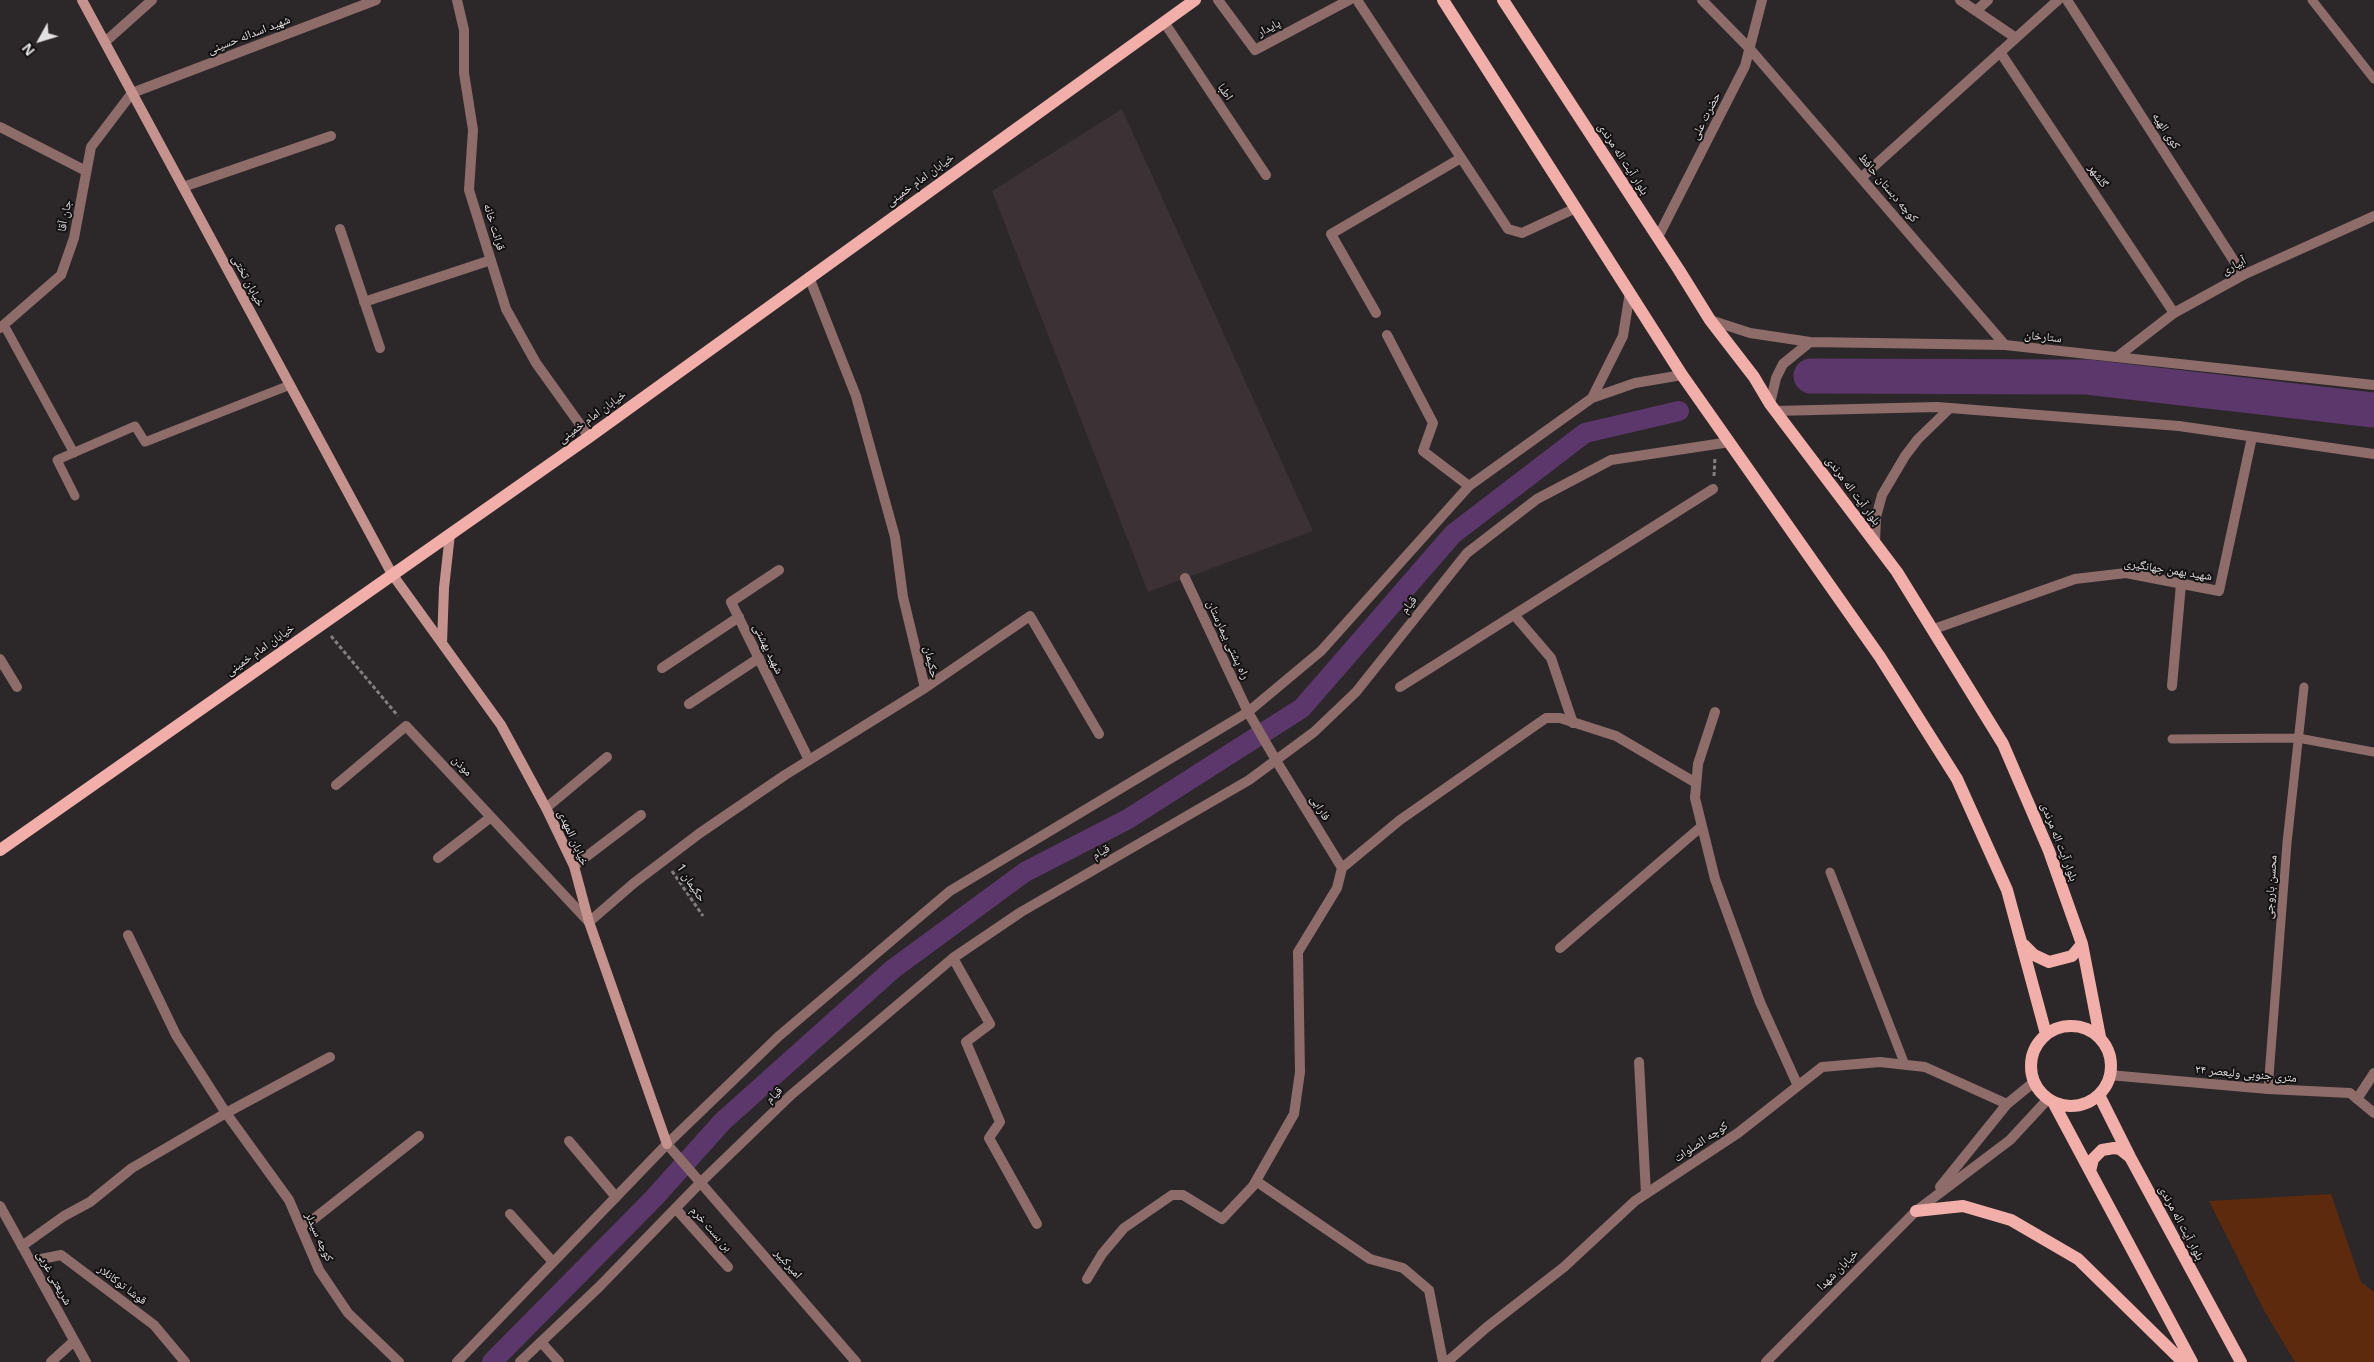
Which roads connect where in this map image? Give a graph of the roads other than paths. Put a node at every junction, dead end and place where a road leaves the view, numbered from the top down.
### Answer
1 (82, 0) edge
2 (152, 0) edge
3 (376, 0) edge
4 (457, 0) edge
5 (1195, 0) edge
6 (1218, 0) edge
7 (1349, 0) edge
8 (1357, 0) edge
9 (1503, 0) edge
10 (1702, 0) edge
11 (1762, 0) edge
12 (1960, 0) edge
13 (1988, 0) edge
14 (2058, 0) edge
15 (2067, 0) edge
16 (2312, 0) edge
17 (1443, 1) edge
18 (1976, 11) junction
19 (1164, 22) junction
20 (2016, 38) junction
21 (105, 42) junction
22 (1750, 49) junction
23 (2000, 52) junction
24 (2374, 79) edge
25 (132, 93) junction
26 (0, 127) edge
27 (331, 136) dead end
28 (1461, 158) junction
29 (86, 172) junction
30 (1266, 175) dead end
31 (1862, 177) junction
32 (183, 188) junction
33 (1576, 208) junction
34 (2374, 216) edge
35 (340, 229) dead end
36 (1658, 237) junction
37 (491, 260) junction
38 (2243, 275) junction
39 (809, 277) junction
40 (1630, 292) junction
41 (364, 302) junction
42 (1376, 313) dead end
43 (2174, 313) junction
44 (1710, 320) junction
45 (2, 327) edge
46 (1387, 335) dead end
47 (1810, 342) junction
48 (2005, 345) junction
49 (380, 348) dead end
50 (2117, 357) junction
51 (1682, 375) junction
52 (290, 384) junction
53 (2374, 385) edge
54 (1592, 398) junction
55 (1772, 407) junction
56 (1950, 408) junction
57 (589, 437) junction
58 (2252, 437) junction
59 (1730, 442) junction
60 (74, 452) junction
61 (2374, 454) edge
62 (1468, 486) junction
63 (1713, 489) road end
64 (74, 496) dead end
65 (450, 534) junction
66 (1875, 543) junction
67 (780, 570) dead end
68 (392, 574) junction
69 (1185, 578) dead end
70 (2182, 584) junction
71 (1515, 616) junction
72 (739, 617) junction
73 (1934, 629) junction
74 (442, 643) junction
75 (759, 658) junction
76 (0, 659) edge
77 (662, 668) dead end
78 (2172, 686) dead end
79 (1400, 687) dead end
80 (2304, 687) dead end
81 (17, 688) dead end
82 (925, 688) junction
83 (689, 704) dead end
84 (1248, 712) junction
85 (1715, 712) dead end
86 (1573, 723) junction
87 (1099, 734) dead end
88 (2298, 738) junction
89 (2172, 739) dead end
90 (2374, 752) edge
91 (608, 757) dead end
92 (809, 760) junction
93 (1277, 762) junction
94 (1696, 783) junction
95 (336, 785) dead end
96 (546, 808) junction
97 (642, 815) dead end
98 (491, 816) junction
99 (1702, 826) junction
100 (0, 850) edge
101 (438, 858) dead end
102 (574, 866) junction
103 (1342, 868) junction
104 (1830, 872) dead end
105 (589, 922) junction
106 (128, 935) dead end
107 (2082, 944) junction
108 (2024, 945) junction
109 (1560, 948) dead end
110 (952, 958) junction
111 (2046, 1034) junction
112 (2100, 1037) junction
113 (330, 1057) dead end
114 (1639, 1062) dead end
115 (1905, 1065) junction
116 (2374, 1074) edge
117 (2109, 1075) junction
118 (2034, 1082) junction
119 (1798, 1086) junction
120 (2268, 1089) junction
121 (2100, 1095) junction
122 (2357, 1099) junction
123 (2050, 1101) junction
124 (2007, 1104) junction
125 (226, 1113) junction
126 (2374, 1113) edge
127 (419, 1136) dead end
128 (569, 1141) dead end
129 (666, 1144) junction
130 (2130, 1157) junction
131 (2090, 1172) junction
132 (1256, 1181) junction
133 (701, 1182) junction
134 (1646, 1194) junction
135 (616, 1197) junction
136 (1930, 1200) junction
137 (0, 1206) edge
138 (676, 1209) junction
139 (1916, 1211) junction
140 (510, 1214) dead end
141 (1037, 1224) dead end
142 (301, 1229) junction
143 (22, 1246) junction
144 (30, 1261) junction
145 (553, 1262) junction
146 (728, 1267) dead end
147 (1087, 1279) dead end
148 (74, 1341) junction
149 (541, 1342) junction
150 (50, 1362) edge
151 (86, 1362) edge
152 (185, 1362) edge
153 (399, 1362) edge
154 (457, 1362) edge
155 (520, 1362) edge
156 (559, 1362) edge
157 (856, 1362) edge
158 (1443, 1362) edge
159 (1447, 1362) edge
160 (1766, 1362) edge
161 (2183, 1362) edge
162 (2192, 1362) edge
163 (2240, 1362) edge

1 - 21 main road, خیابان تختی
2 - 21 street
3 - 25 street, شهید اسداله حسینی
4 - 37 street, قرائت خانه
5 - 19 main road, خیابان امام خمینی
6 - 7 street, پایدار
8 - 28 street
9 - 36 main road, بلوار آیت اله مرندی
10 - 22 street, کوچه دبستان حافظ
11 - 22 street, حضرت علی
12 - 18 street
13 - 18 street
14 - 20 street
15 - 38 street, کوی الهیه
16 - 24 lane
17 - 33 main road
18 - 20 street
19 - 30 street, اطبا
19 - 39 main road, خیابان امام خمینی
20 - 23 street
21 - 25 main road, خیابان تختی
22 - 31 street, کوچه دبستان حافظ
22 - 36 street, حضرت علی
23 - 31 street
23 - 43 street, گلشهر
25 - 29 street, جان آقا
25 - 32 main road, خیابان تختی
26 - 29 street
27 - 32 street
28 - 33 street
28 - 42 street
29 - 45 street, جان آقا
31 - 48 street, کوچه دبستان حافظ
32 - 52 main road, خیابان تختی
33 - 40 main road
34 - 38 street, آبیاری
35 - 41 street
36 - 44 main road, بلوار آیت اله مرندی
37 - 41 street
37 - 57 street, قرائت خانه
38 - 43 street, آبیاری
39 - 57 main road, خیابان امام خمینی
39 - 82 street, حکیمان
40 - 51 main road
40 - 54 street
41 - 49 street
43 - 50 street, آبیاری
44 - 47 street, ستارخان
44 - 55 main road, بلوار آیت اله مرندی
45 - 60 lane
46 - 62 street
47 - 48 street, ستارخان
47 - 55 street
48 - 50 street, ستارخان
50 - 53 street, ستارخان
51 - 54 street
51 - 59 main road
52 - 60 lane
52 - 68 main road, خیابان تختی
54 - 62 street
55 - 56 street
55 - 66 main road, بلوار آیت اله مرندی
56 - 58 street
56 - 66 street
57 - 65 main road, خیابان امام خمینی
58 - 61 street
58 - 70 street, شهید بهمن جهانگیری
59 - 93 street, قیام
59 - 108 main road
60 - 64 lane
62 - 84 street
63 - 71 street
65 - 68 main road, خیابان امام خمینی
65 - 74 main road
66 - 73 main road, بلوار آیت اله مرندی
67 - 72 street, شهید بهشتی
68 - 74 main road, خیابان المهدی
68 - 100 main road, خیابان امام خمینی
69 - 84 street, راه پشتی بیمارستان
70 - 73 street, شهید بهمن جهانگیری
70 - 78 street
71 - 79 street
71 - 86 street
72 - 75 street, شهید بهشتی
72 - 77 street
73 - 107 main road, بلوار آیت اله مرندی
74 - 96 main road, خیابان المهدی
75 - 83 street
75 - 92 street, شهید بهشتی
76 - 81 street
80 - 88 lane, محسن باروجی
82 - 87 street
82 - 92 street, حکیمان
84 - 93 street, راه پشتی بیمارستان
84 - 129 street
85 - 94 street
86 - 94 street
86 - 103 street
88 - 89 lane
88 - 90 lane
88 - 120 lane, محسن باروجی
91 - 96 street
92 - 105 street, حکیمان
93 - 103 street, فارابی
93 - 110 street, قیام
94 - 99 street
95 - 98 street, موذن
96 - 102 main road, خیابان المهدی
97 - 102 street
98 - 101 street
98 - 105 street, موذن
99 - 109 street
99 - 119 street
102 - 105 main road, خیابان المهدی
103 - 132 street
104 - 115 lane
105 - 129 main road, خیابان المهدی
106 - 125 street, کوچه سیدلر
107 - 108 main road
107 - 112 main road, بلوار آیت اله مرندی
108 - 111 main road
110 - 133 street, قیام
110 - 141 street
111 - 112 main road
111 - 118 main road
112 - 117 main road
113 - 125 street
114 - 134 street
115 - 119 street, کوچه الصلوات
115 - 124 street, کوچه الصلوات
116 - 122 street
117 - 120 street, ۲۴ متری جنوبی ولیعصر
117 - 121 main road
118 - 123 main road
118 - 124 street, خیابان شهدا
119 - 134 street, کوچه الصلوات
120 - 122 street, ۲۴ متری جنوبی ولیعصر
121 - 123 main road
121 - 130 main road, بلوار آیت اله مرندی
122 - 126 street, ۲۴ متری جنوبی ولیعصر
123 - 131 main road
123 - 136 street, خیابان شهدا
124 - 136 street, خیابان شهدا
125 - 142 street, کوچه سیدلر
125 - 143 street
127 - 142 street
128 - 135 street
129 - 133 street, امیرکبیر
129 - 135 street
130 - 131 main road
130 - 163 main road, بلوار آیت اله مرندی
131 - 162 main road
132 - 147 street
132 - 158 street
133 - 138 street, قیام
133 - 157 street, امیرکبیر
134 - 159 street, کوچه الصلوات
135 - 145 street
136 - 139 street, خیابان شهدا
137 - 143 street, شریعتی غربی
138 - 146 street, بن بست خرم
138 - 149 street, قیام
139 - 160 street, خیابان شهدا
139 - 161 main road
140 - 145 street
142 - 153 street, کوچه سیدلر
143 - 144 street, شریعتی غربی
144 - 148 street, شریعتی غربی
144 - 152 street, قوشا توکانلار
145 - 154 street
148 - 150 street
148 - 151 street, شریعتی غربی
149 - 155 street, قیام
149 - 156 street

